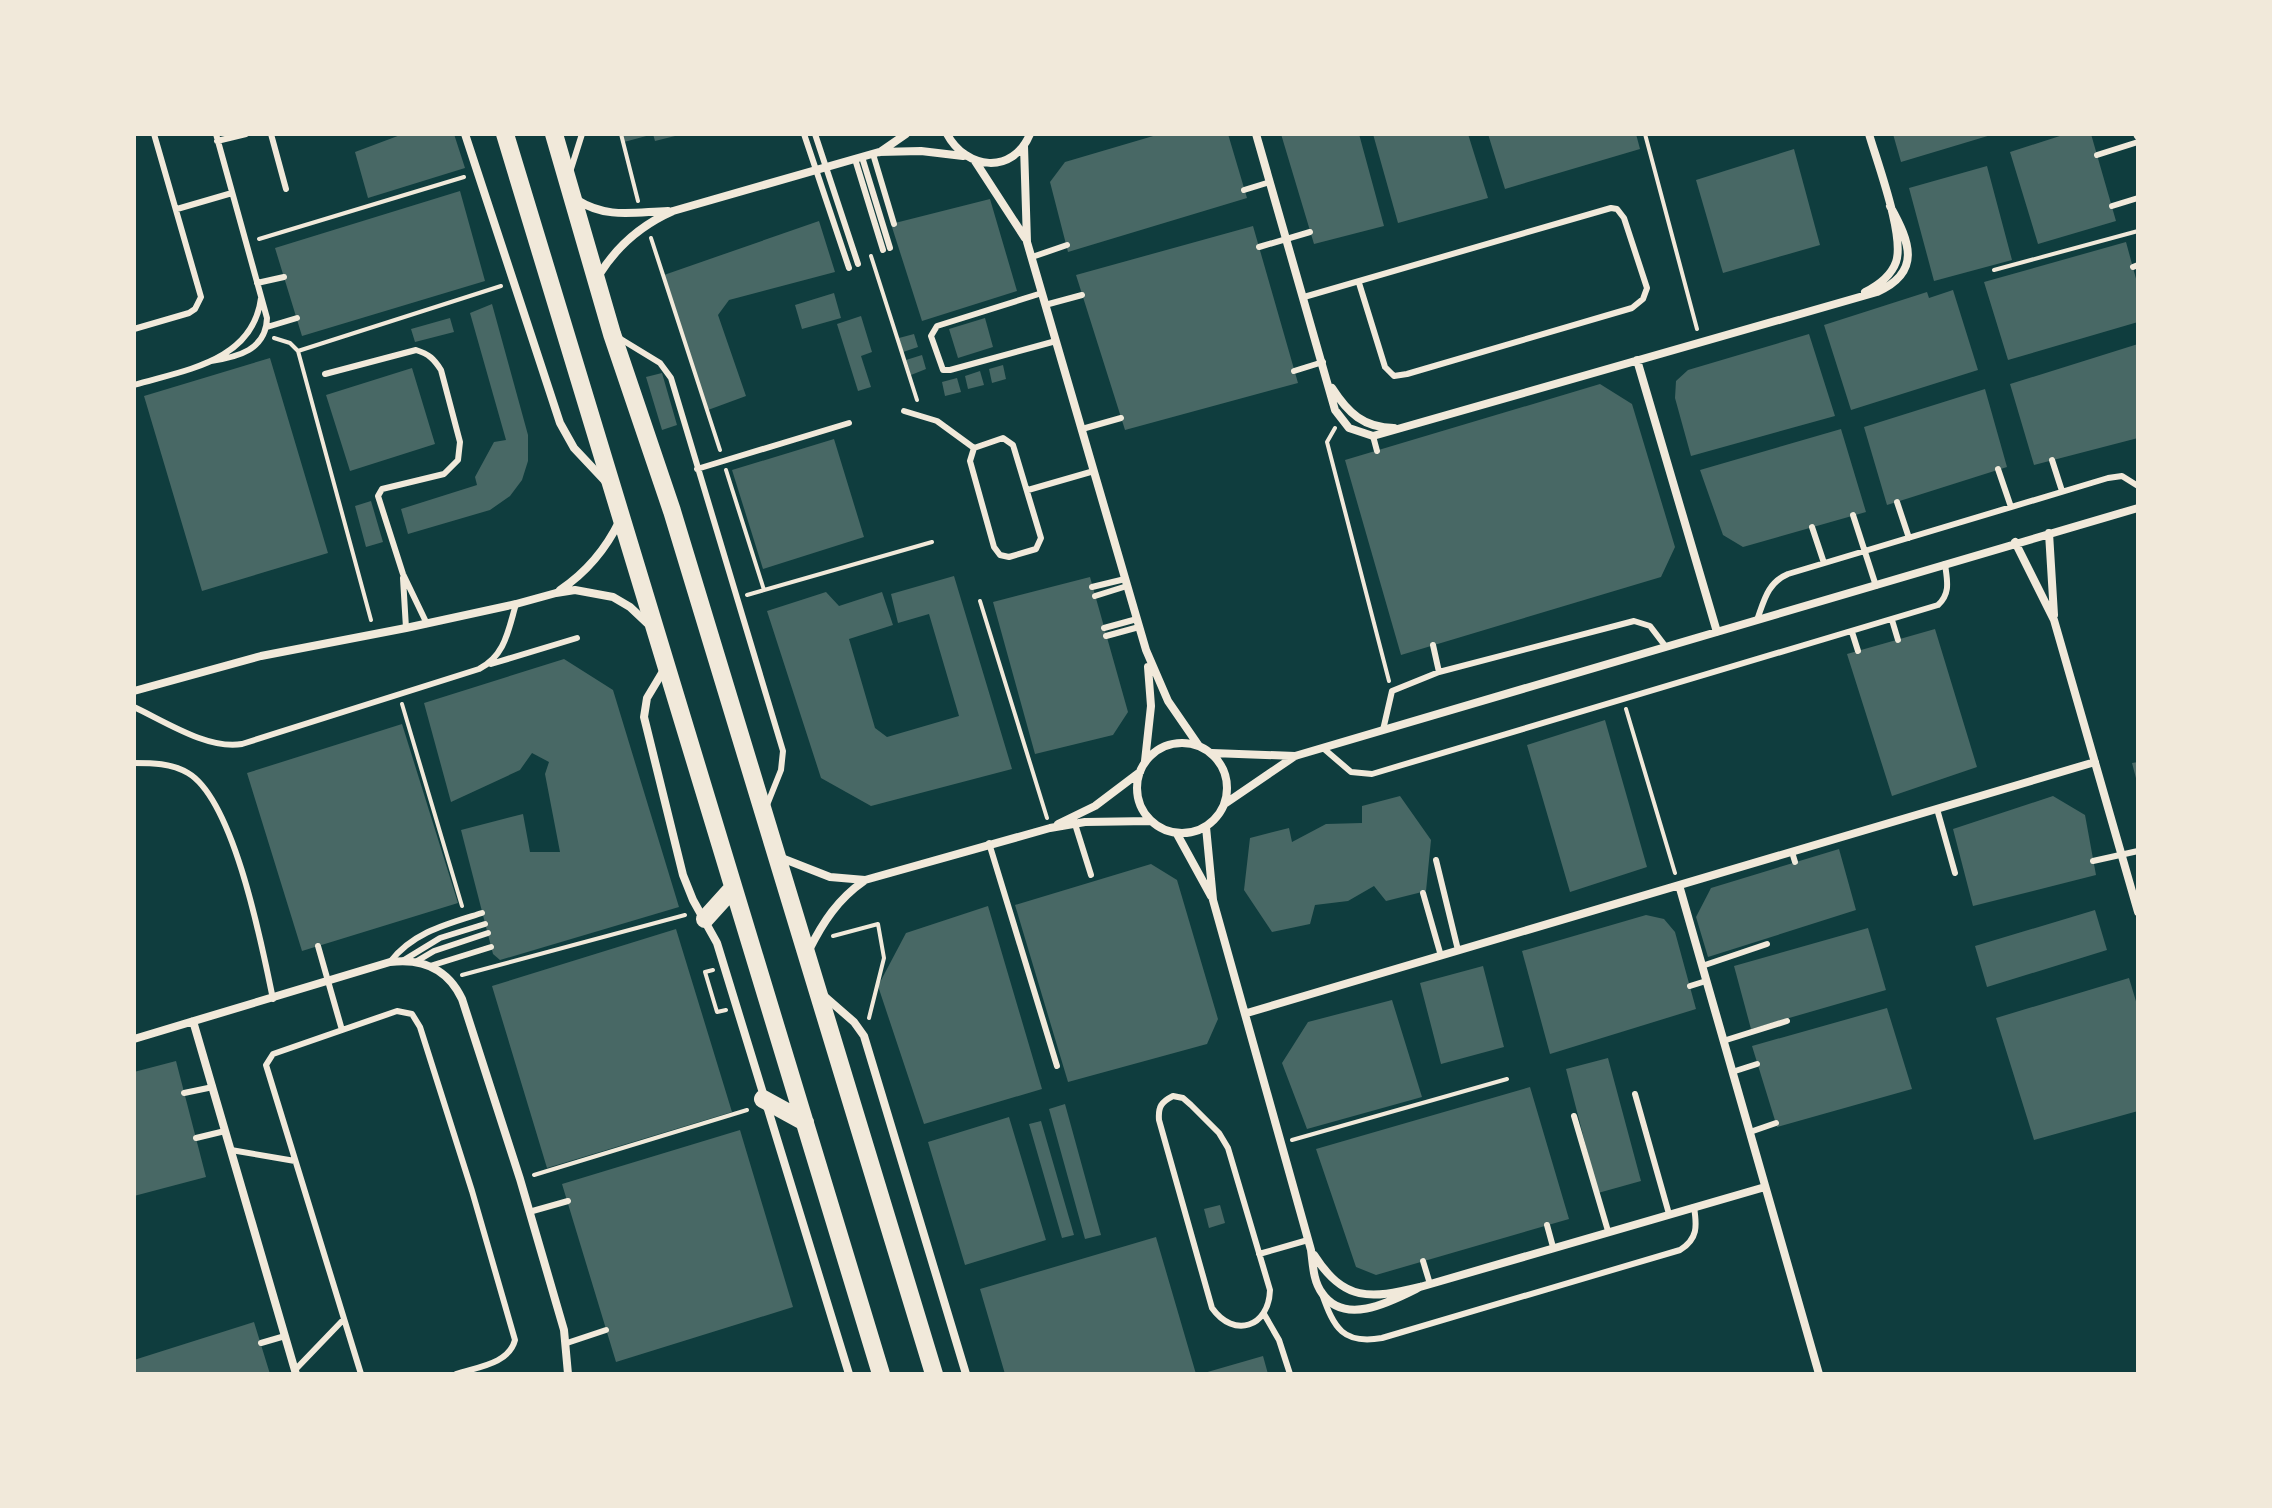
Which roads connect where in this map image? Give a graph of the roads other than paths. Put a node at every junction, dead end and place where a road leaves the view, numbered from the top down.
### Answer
1 (154, 134) edge
2 (246, 134) edge
3 (271, 134) edge
4 (465, 134) edge
5 (505, 134) edge
6 (554, 134) edge
7 (582, 134) edge
8 (804, 134) edge
9 (815, 134) edge
10 (906, 134) edge
11 (947, 134) edge
12 (1256, 134) edge
13 (1869, 134) edge
14 (216, 136) edge
15 (1029, 138) edge
16 (2138, 142) edge
17 (876, 153) junction
18 (2097, 155) dead end
19 (963, 156) junction
20 (859, 158) junction
21 (975, 161) junction
22 (825, 167) junction
23 (815, 170) junction
24 (568, 179) junction
25 (1270, 182) junction
26 (286, 189) dead end
27 (1244, 190) dead end
28 (232, 193) junction
29 (574, 198) junction
30 (2138, 198) edge
31 (2112, 206) dead end
32 (177, 209) junction
33 (673, 211) junction
34 (894, 224) dead end
35 (1310, 232) dead end
36 (1287, 238) junction
37 (1027, 242) junction
38 (1067, 245) dead end
39 (1259, 247) dead end
40 (886, 249) dead end
41 (1032, 257) junction
42 (858, 264) dead end
43 (849, 268) dead end
44 (284, 277) dead end
45 (598, 277) junction
46 (257, 283) junction
47 (1359, 283) junction
48 (1042, 293) junction
49 (261, 295) junction
50 (1082, 295) dead end
51 (1304, 297) junction
52 (1045, 305) junction
53 (297, 318) dead end
54 (267, 327) junction
55 (134, 329) edge
56 (612, 334) junction
57 (1056, 341) junction
58 (1637, 360) junction
59 (211, 361) junction
60 (1323, 362) junction
61 (1294, 371) dead end
62 (325, 374) dead end
63 (1328, 381) junction
64 (134, 385) edge
65 (904, 411) dead end
66 (1121, 418) dead end
67 (849, 423) dead end
68 (1399, 428) junction
69 (1082, 429) junction
70 (1373, 436) junction
71 (974, 448) junction
72 (1377, 451) dead end
73 (2052, 460) dead end
74 (697, 469) junction
75 (1998, 469) dead end
76 (1094, 471) junction
77 (2138, 486) edge
78 (613, 489) junction
79 (1028, 490) junction
80 (2062, 491) junction
81 (1897, 502) dead end
82 (2011, 507) junction
83 (2138, 508) edge
84 (1853, 515) dead end
85 (621, 517) junction
86 (1812, 527) dead end
87 (2049, 533) junction
88 (1909, 538) junction
89 (2015, 542) junction
90 (1865, 551) junction
91 (1824, 563) junction
92 (1945, 564) junction
93 (403, 574) junction
94 (1126, 582) junction
95 (1876, 586) junction
96 (1092, 587) dead end
97 (556, 593) junction
98 (1095, 596) dead end
99 (516, 604) junction
100 (1757, 620) junction
101 (1892, 620) junction
102 (2054, 620) junction
103 (1138, 623) junction
104 (427, 624) junction
105 (406, 628) junction
106 (1104, 628) dead end
107 (1717, 632) junction
108 (1852, 632) junction
109 (656, 635) junction
110 (1106, 636) dead end
111 (577, 638) dead end
112 (1898, 640) dead end
113 (1433, 645) dead end
114 (1666, 647) junction
115 (1146, 650) junction
116 (1858, 651) dead end
117 (488, 665) junction
118 (665, 667) junction
119 (1439, 672) junction
120 (134, 691) edge
121 (134, 707) edge
122 (1383, 730) junction
123 (1199, 746) junction
124 (1323, 748) junction
125 (1212, 753) junction
126 (1295, 756) junction
127 (1145, 762) junction
128 (2095, 762) junction
129 (134, 763) edge
130 (1140, 772) junction
131 (1226, 803) junction
132 (1937, 809) junction
133 (764, 812) junction
134 (1150, 821) junction
135 (1075, 824) junction
136 (1206, 827) junction
137 (1050, 828) junction
138 (1177, 834) junction
139 (989, 843) junction
140 (2138, 851) edge
141 (1792, 852) junction
142 (2122, 855) junction
143 (778, 856) junction
144 (1436, 860) dead end
145 (2093, 861) dead end
146 (1795, 862) dead end
147 (1955, 873) dead end
148 (1091, 875) dead end
149 (865, 880) junction
150 (1679, 885) junction
151 (733, 888) junction
152 (1423, 893) dead end
153 (1213, 900) junction
154 (2136, 900) edge
155 (2138, 912) edge
156 (482, 913) dead end
157 (702, 915) junction
158 (485, 924) dead end
159 (488, 933) dead end
160 (1767, 944) dead end
161 (318, 946) dead end
162 (491, 947) dead end
163 (1458, 950) junction
164 (808, 953) junction
165 (1441, 956) junction
166 (404, 960) junction
167 (417, 961) junction
168 (390, 962) junction
169 (430, 966) junction
170 (1702, 966) junction
171 (328, 981) junction
172 (1706, 981) junction
173 (1690, 986) dead end
174 (820, 992) junction
175 (273, 999) junction
176 (1247, 1013) junction
177 (193, 1021) junction
178 (1787, 1021) dead end
179 (342, 1030) junction
180 (134, 1039) edge
181 (1723, 1041) junction
182 (1757, 1064) dead end
183 (1057, 1066) dead end
184 (1732, 1072) junction
185 (213, 1087) junction
186 (184, 1093) dead end
187 (1635, 1094) dead end
188 (764, 1101) junction
189 (1574, 1116) dead end
190 (805, 1122) junction
191 (1776, 1123) dead end
192 (225, 1131) junction
193 (1750, 1132) junction
194 (196, 1138) dead end
195 (231, 1150) junction
196 (295, 1161) junction
197 (1765, 1187) junction
198 (568, 1201) dead end
199 (1694, 1207) junction
200 (528, 1212) junction
201 (1669, 1214) junction
202 (1547, 1225) dead end
203 (1608, 1231) junction
204 (1308, 1240) junction
205 (1553, 1247) junction
206 (1311, 1250) junction
207 (1259, 1254) junction
208 (1423, 1261) dead end
209 (1430, 1284) junction
210 (1420, 1287) junction
211 (1322, 1294) junction
212 (1264, 1314) junction
213 (344, 1319) junction
214 (606, 1330) dead end
215 (285, 1336) junction
216 (261, 1343) dead end
217 (567, 1343) junction
218 (296, 1372) edge
219 (361, 1374) edge
220 (456, 1374) edge
221 (568, 1374) edge
222 (849, 1374) edge
223 (881, 1374) edge
224 (934, 1374) edge
225 (966, 1374) edge
226 (1290, 1374) edge
227 (1819, 1374) edge

1 - 32 lane
2 - 14 lane
3 - 26 lane
4 - 78 street
5 - 78 main road
6 - 24 main road
7 - 24 lane
8 - 23 lane
9 - 22 lane
10 - 17 street
11 - 19 street
12 - 25 street
13 - 58 street
14 - 28 lane
15 - 21 street
15 - 37 street
16 - 18 lane
17 - 19 street
17 - 20 street
17 - 34 lane
19 - 21 street
20 - 22 street
20 - 40 lane
21 - 37 street
22 - 23 street
22 - 42 lane
23 - 33 street
23 - 43 lane
24 - 29 main road
25 - 27 lane
25 - 36 street
28 - 32 lane
28 - 46 lane
29 - 33 street
29 - 45 main road
30 - 31 lane
32 - 55 lane
33 - 45 street
35 - 36 lane
36 - 39 lane
36 - 51 street
37 - 41 street
38 - 41 lane
41 - 48 street
44 - 46 lane
45 - 56 main road
46 - 49 lane
47 - 47 lane
47 - 51 lane
48 - 52 street
48 - 57 lane
49 - 54 lane
49 - 59 lane
50 - 52 lane
51 - 60 street
52 - 57 street
53 - 54 lane
54 - 59 lane
56 - 74 lane
56 - 133 main road
57 - 69 street
58 - 68 street
58 - 107 street
59 - 64 lane
60 - 61 lane
60 - 63 street
62 - 93 lane
63 - 68 street
63 - 70 street
65 - 71 lane
66 - 69 lane
67 - 74 lane
68 - 70 street
69 - 76 street
70 - 72 lane
71 - 79 lane
71 - 79 lane
73 - 80 lane
74 - 133 lane
75 - 82 lane
76 - 79 lane
76 - 94 street
77 - 80 lane
78 - 85 main road
80 - 82 lane
81 - 88 lane
82 - 88 lane
83 - 87 street
84 - 90 lane
85 - 97 street
85 - 109 main road
86 - 91 lane
87 - 89 street
87 - 102 street
88 - 90 lane
89 - 92 street
89 - 102 street
90 - 91 lane
90 - 95 lane
91 - 100 lane
92 - 95 street
92 - 101 lane
93 - 104 lane
93 - 105 lane
94 - 96 lane
94 - 98 lane
94 - 103 street
95 - 100 street
97 - 99 street
97 - 109 street
99 - 104 street
99 - 117 lane
100 - 107 street
101 - 108 lane
101 - 112 lane
102 - 128 street
103 - 106 lane
103 - 110 lane
103 - 115 street
104 - 105 street
105 - 120 street
107 - 114 street
108 - 116 lane
108 - 124 lane
109 - 118 main road
111 - 117 lane
113 - 119 lane
114 - 119 lane
114 - 122 street
115 - 123 street
115 - 127 street
117 - 121 lane
118 - 151 main road
118 - 157 street
119 - 122 lane
122 - 124 street
123 - 125 street
123 - 127 street
124 - 126 street
125 - 126 street
125 - 131 street
126 - 131 street
127 - 130 street
128 - 132 street
128 - 142 street
129 - 175 lane
130 - 134 street
130 - 137 street
131 - 136 street
132 - 141 street
132 - 147 lane
133 - 143 main road
134 - 135 street
134 - 138 street
135 - 137 street
135 - 148 lane
136 - 138 street
136 - 153 street
137 - 139 street
138 - 153 street
139 - 149 street
139 - 183 lane
140 - 142 lane
141 - 146 lane
141 - 150 street
142 - 145 lane
142 - 154 street
143 - 149 street
143 - 164 main road
144 - 163 lane
149 - 164 street
150 - 163 street
150 - 170 street
151 - 157 main road
151 - 190 main road
152 - 165 lane
153 - 176 street
154 - 155 street
156 - 168 lane
157 - 188 street
158 - 166 lane
159 - 167 lane
160 - 170 lane
161 - 171 lane
162 - 169 lane
163 - 165 street
164 - 174 main road
165 - 176 street
166 - 167 street
166 - 168 street
167 - 169 street
168 - 171 street
169 - 200 street
170 - 172 street
171 - 175 street
171 - 179 lane
172 - 173 lane
172 - 181 street
174 - 224 main road
174 - 225 street
175 - 177 street
176 - 204 street
177 - 180 street
177 - 185 street
178 - 181 lane
179 - 196 lane
179 - 220 lane
181 - 184 street
182 - 184 lane
184 - 193 street
185 - 186 lane
185 - 192 street
187 - 201 lane
188 - 190 main road
188 - 222 street
189 - 203 lane
190 - 223 main road
191 - 193 lane
192 - 194 lane
192 - 195 street
193 - 197 street
195 - 196 lane
195 - 215 street
196 - 213 lane
197 - 199 street
197 - 227 street
198 - 200 lane
199 - 201 street
199 - 211 lane
200 - 217 street
201 - 203 street
202 - 205 lane
203 - 205 street
204 - 206 street
204 - 207 lane
205 - 209 street
206 - 210 street
206 - 211 street
207 - 212 lane
207 - 212 lane
208 - 209 lane
209 - 210 street
210 - 211 street
212 - 226 lane
213 - 218 lane
213 - 219 lane
214 - 217 lane
215 - 216 lane
215 - 218 street
217 - 221 street

